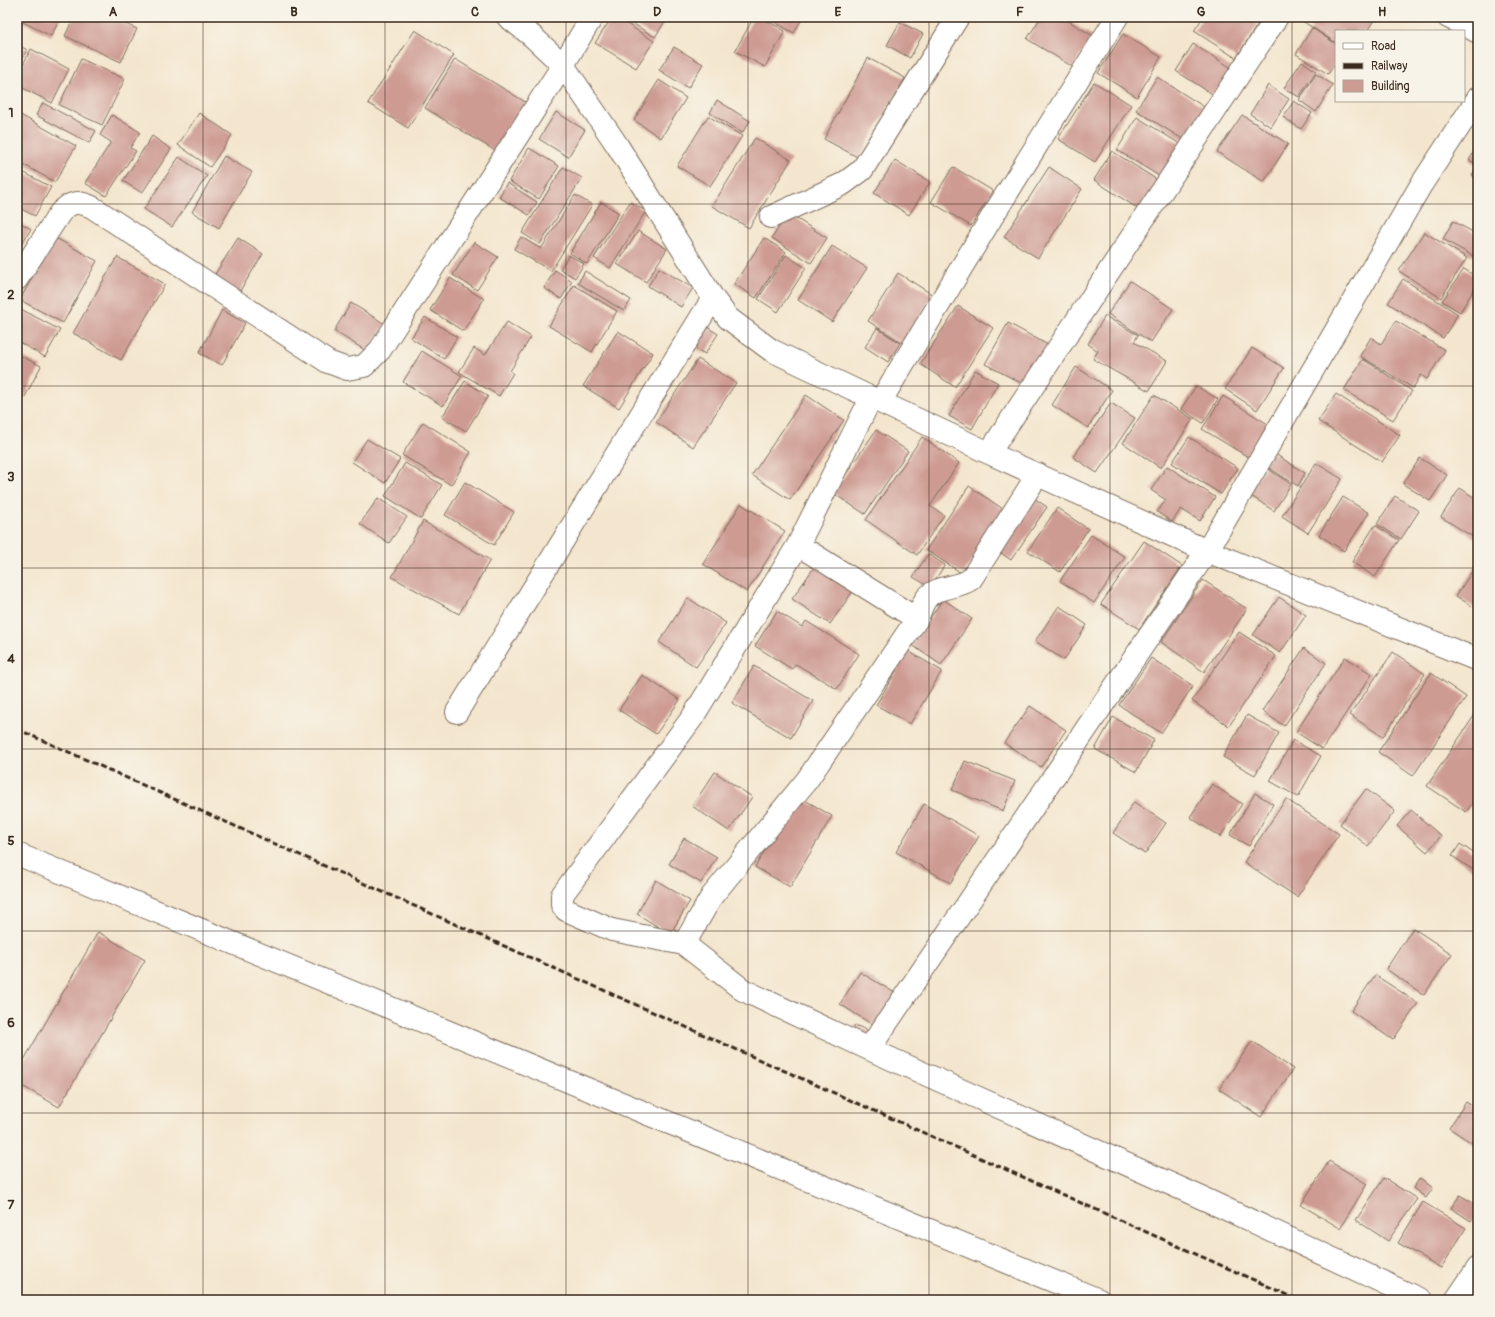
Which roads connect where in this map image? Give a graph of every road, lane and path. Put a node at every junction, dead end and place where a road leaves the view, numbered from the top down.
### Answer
1 (508, 17) edge
2 (592, 17) edge
3 (958, 17) edge
4 (1117, 17) edge
5 (1277, 17) edge
6 (1448, 17) edge
7 (1478, 32) edge
8 (563, 65) junction
9 (1478, 98) edge
10 (771, 217) dead end
11 (17, 279) edge
12 (713, 298) junction
13 (875, 400) junction
14 (989, 453) junction
15 (1038, 474) junction
16 (798, 545) junction
17 (1208, 551) junction
18 (917, 619) junction
19 (1478, 660) edge
20 (457, 712) dead end
21 (17, 854) edge
22 (684, 944) junction
23 (869, 1049) junction
24 (1478, 1268) edge
25 (1099, 1300) edge
26 (1421, 1300) edge
27 (1456, 1300) edge

1 - 8 street
2 - 8 street
3 - 10 street
4 - 13 street
5 - 14 street
6 - 7 street
8 - 11 street
8 - 12 street
9 - 17 street
12 - 13 street
12 - 20 street
13 - 14 street
13 - 16 street
14 - 15 street
15 - 17 street
15 - 18 street
16 - 18 street
16 - 22 street
17 - 19 street
17 - 23 street
18 - 22 street
21 - 25 street
22 - 23 street
23 - 26 street
24 - 27 street

